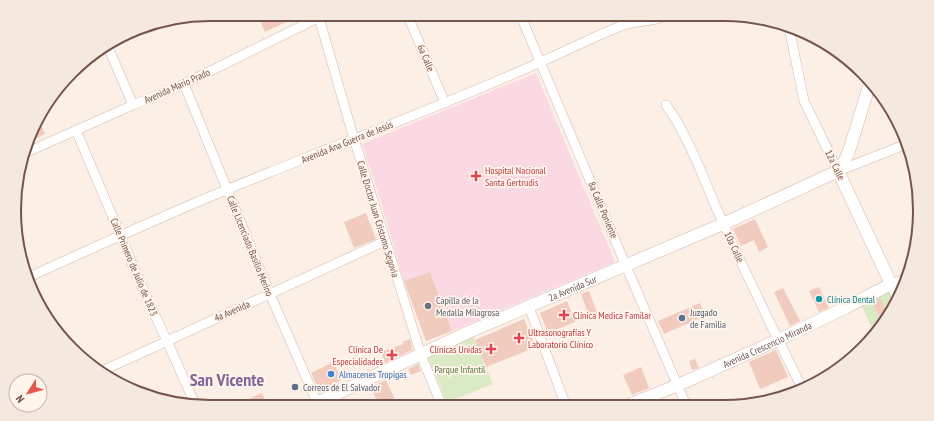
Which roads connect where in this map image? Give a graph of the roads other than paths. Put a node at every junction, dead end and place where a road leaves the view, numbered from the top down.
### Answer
1 (310, 21) edge
2 (324, 21) edge
3 (411, 21) edge
4 (523, 21) edge
5 (645, 21) edge
6 (790, 33) edge
7 (109, 50) edge
8 (540, 63) junction
9 (184, 84) junction
10 (868, 89) edge
11 (445, 103) junction
12 (133, 105) junction
13 (666, 105) dead end
14 (76, 130) junction
15 (354, 139) junction
16 (902, 146) edge
17 (31, 150) edge
18 (838, 171) junction
19 (227, 189) junction
20 (723, 224) junction
21 (120, 236) junction
22 (385, 241) junction
23 (626, 266) junction
24 (32, 275) edge
25 (900, 281) edge
26 (891, 284) junction
27 (894, 292) edge
28 (270, 294) junction
29 (529, 307) junction
30 (778, 340) junction
31 (167, 341) junction
32 (421, 355) junction
33 (106, 369) edge
34 (799, 384) edge
35 (678, 385) junction
36 (193, 399) edge
37 (313, 400) edge
38 (326, 400) edge
39 (440, 400) edge
40 (564, 400) edge
41 (641, 400) edge
42 (684, 400) edge

1 - 9 street, Avenida Mario Prado
2 - 15 street, Calle Doctor Juan Cristomo Segovia
3 - 11 street, 6a Calle
4 - 8 street, 8a Calle Poniente
5 - 8 street, Avenida Ana Guerra de Jesús
6 - 18 street, 12a Calle
7 - 12 street
8 - 11 street, Avenida Ana Guerra de Jesús
8 - 23 street, 8a Calle Poniente
9 - 12 street, Avenida Mario Prado
9 - 19 street, Calle Licenciado Basilio Merino
10 - 18 main road
11 - 15 street, Avenida Ana Guerra de Jesús
12 - 14 street, Avenida Mario Prado
13 - 20 street, 10a Calle
14 - 17 street, Avenida Mario Prado
14 - 21 street, Calle Primero de Julio de 1823
15 - 19 street, Avenida Ana Guerra de Jesús
15 - 22 street, Calle Doctor Juan Cristomo Segovia
16 - 18 street
18 - 20 main road, 2a Avenida Sur
18 - 26 main road, 12a Calle
19 - 21 street, Avenida Ana Guerra de Jesús
19 - 28 street, Calle Licenciado Basilio Merino
20 - 23 main road, 2a Avenida Sur
20 - 30 street, 10a Calle
21 - 24 street, Avenida Ana Guerra de Jesús
21 - 31 street, Calle Primero de Julio de 1823
22 - 28 street, 4a Avenida
22 - 32 street, Calle Doctor Juan Cristomo Segovia
23 - 29 main road, 2a Avenida Sur
23 - 35 street, 8a Calle Poniente
25 - 26 street, Avenida Crescencio Miranda
26 - 27 street, 12a Calle
26 - 30 main road, Avenida Crescencio Miranda
28 - 31 street, 4a Avenida
28 - 37 street, Calle Licenciado Basilio Merino
29 - 32 main road, 2a Avenida Sur
29 - 40 street
30 - 34 street, 10a Calle
30 - 35 main road, Avenida Crescencio Miranda
31 - 33 street, 4a Avenida
31 - 36 street, Calle Primero de Julio de 1823
32 - 38 main road, 2a Avenida Sur
32 - 39 street, Calle Doctor Juan Cristomo Segovia
35 - 41 main road, Avenida Crescencio Miranda
35 - 42 street, 8a Calle Poniente

